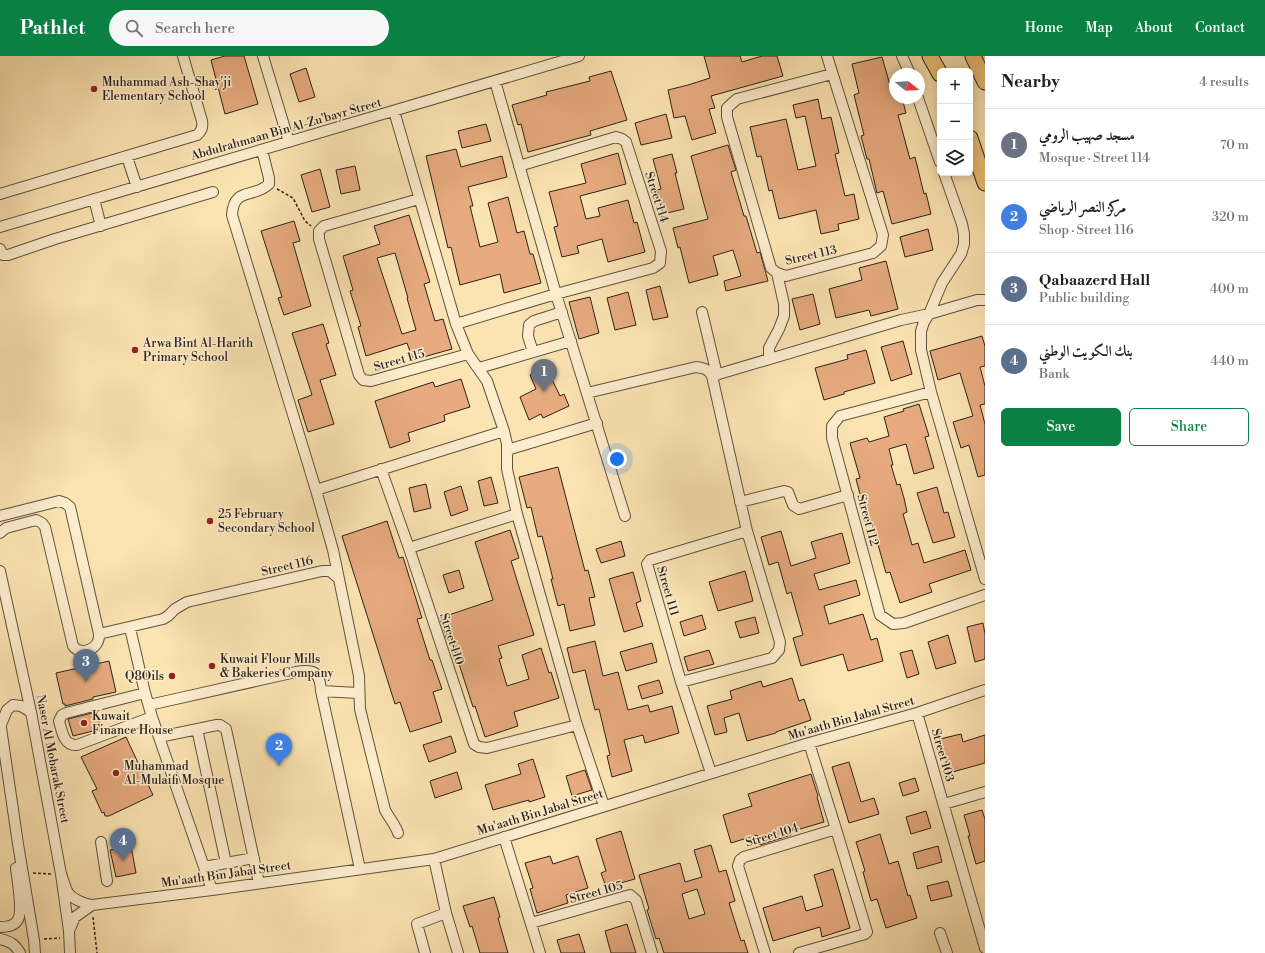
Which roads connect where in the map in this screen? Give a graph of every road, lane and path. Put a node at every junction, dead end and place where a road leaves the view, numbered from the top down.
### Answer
1 (183, 56) edge
2 (263, 56) edge
3 (579, 56) edge
4 (827, 56) edge
5 (902, 56) edge
6 (930, 56) edge
7 (937, 56) edge
8 (973, 56) edge
9 (907, 68) edge
10 (943, 68) edge
11 (937, 69) edge
12 (832, 74) junction
13 (495, 81) junction
14 (985, 82) edge
15 (920, 104) edge
16 (394, 111) junction
17 (971, 140) edge
18 (289, 142) junction
19 (262, 150) junction
20 (937, 153) edge
21 (127, 157) junction
22 (519, 166) junction
23 (945, 176) edge
24 (985, 183) edge
25 (269, 184) junction
26 (137, 187) junction
27 (213, 192) dead end
28 (0, 194) edge
29 (94, 199) junction
30 (420, 199) junction
31 (101, 226) junction
32 (0, 227) edge
33 (319, 231) junction
34 (0, 249) edge
35 (777, 273) junction
36 (556, 294) junction
37 (985, 300) edge
38 (562, 312) junction
39 (702, 312) dead end
40 (929, 314) junction
41 (456, 324) junction
42 (571, 341) junction
43 (533, 352) junction
44 (468, 354) junction
45 (769, 359) junction
46 (479, 368) junction
47 (714, 375) junction
48 (931, 392) junction
49 (587, 393) junction
50 (597, 423) junction
51 (504, 431) junction
52 (506, 450) junction
53 (381, 469) junction
54 (316, 490) junction
55 (848, 495) junction
56 (740, 502) junction
57 (40, 505) junction
58 (517, 514) junction
59 (0, 516) edge
60 (625, 516) dead end
61 (42, 522) junction
62 (747, 531) junction
63 (0, 534) edge
64 (409, 548) junction
65 (0, 570) edge
66 (338, 578) junction
67 (985, 579) edge
68 (985, 595) edge
69 (130, 628) junction
70 (99, 634) junction
71 (681, 682) junction
72 (985, 690) edge
73 (321, 691) junction
74 (145, 693) junction
75 (358, 693) junction
76 (149, 705) junction
77 (31, 712) junction
78 (917, 713) junction
79 (152, 717) junction
80 (0, 721) edge
81 (578, 725) junction
82 (0, 727) edge
83 (197, 729) junction
84 (159, 737) junction
85 (809, 743) junction
86 (711, 773) junction
87 (985, 792) edge
88 (944, 804) junction
89 (604, 806) junction
90 (836, 828) junction
91 (398, 833) dead end
92 (504, 837) junction
93 (101, 842) dead end
94 (18, 844) junction
95 (254, 858) junction
96 (434, 859) junction
97 (226, 863) junction
98 (204, 867) junction
99 (360, 869) junction
100 (23, 873) junction
101 (61, 874) junction
102 (107, 881) dead end
103 (260, 883) junction
104 (212, 890) junction
105 (92, 905) junction
106 (446, 913) junction
107 (531, 923) junction
108 (0, 927) edge
109 (940, 933) dead end
110 (69, 935) junction
111 (0, 939) edge
112 (34, 940) junction
113 (985, 948) edge
114 (20, 953) edge
115 (35, 953) edge
116 (70, 953) edge
117 (97, 953) edge
118 (425, 953) edge
119 (458, 953) edge
120 (540, 953) edge
121 (652, 953) edge
122 (765, 953) edge
123 (799, 953) edge
124 (947, 953) edge

1 - 21 street
2 - 18 street
3 - 13 street, Abdulrahmaan Bin Al-Zu'bayr Street
4 - 12 street, Street 113
5 - 9 street
6 - 11 highway
7 - 10 highway
8 - 14 highway
12 - 35 street, Street 113
12 - 35 street, Street 113
13 - 16 street, Abdulrahmaan Bin Al-Zu'bayr Street
13 - 22 street
15 - 20 street
16 - 18 street, Abdulrahmaan Bin Al-Zu'bayr Street
16 - 30 street
17 - 24 highway
18 - 19 street, Abdulrahmaan Bin Al-Zu'bayr Street
19 - 25 street
19 - 26 street, Abdulrahmaan Bin Al-Zu'bayr Street
21 - 26 street
21 - 28 street
22 - 36 street
22 - 36 street, Street 114
23 - 40 street
25 - 33 path
25 - 54 street
26 - 29 street, Abdulrahmaan Bin Al-Zu'bayr Street
27 - 31 street
29 - 31 street
29 - 32 street, Abdulrahmaan Bin Al-Zu'bayr Street
30 - 33 street
30 - 41 street
31 - 34 street
33 - 44 street, Street 115
35 - 45 street
36 - 38 street
36 - 41 street, Street 114
37 - 40 street
38 - 42 street
38 - 43 street
39 - 47 street
40 - 45 street
40 - 48 street
41 - 44 street
42 - 43 street
42 - 49 street
43 - 46 street
44 - 46 street
45 - 47 street
46 - 51 street
47 - 49 street
47 - 56 street
48 - 55 street, Street 112
48 - 67 street
49 - 50 street
50 - 52 street
50 - 60 street
51 - 52 street
51 - 53 street
52 - 58 street
53 - 54 street
53 - 64 street
54 - 66 street
55 - 56 street
55 - 68 street, Street 112
56 - 62 street
57 - 59 street
57 - 61 street
57 - 70 street
58 - 64 street
58 - 81 street
61 - 63 street
61 - 70 street
62 - 71 street, Street 111
62 - 71 street
64 - 81 street, Street 110
65 - 77 street, Naser Al Mobarak Street
66 - 69 street, Street 116
66 - 75 street
69 - 70 street, Street 116
69 - 74 street
71 - 86 street, Street 111
72 - 78 street, Mu'aath Bin Jabal Street
73 - 75 street
73 - 76 street
73 - 99 street
74 - 76 street
74 - 79 street
75 - 91 street
76 - 79 street
77 - 82 street
77 - 101 street, Naser Al Mobarak Street
78 - 85 street, Mu'aath Bin Jabal Street
78 - 88 street, Street 103
79 - 84 street
80 - 82 street
81 - 89 street
82 - 94 street
83 - 84 street
83 - 95 street
83 - 97 street
84 - 98 street
85 - 86 street, Mu'aath Bin Jabal Street
85 - 90 street
86 - 89 street, Mu'aath Bin Jabal Street
87 - 88 street
88 - 113 street, Street 103
89 - 92 street, Mu'aath Bin Jabal Street
90 - 122 street, Street 104
90 - 123 street
92 - 96 street, Mu'aath Bin Jabal Street
92 - 107 street
93 - 102 street
94 - 100 street
94 - 108 street
95 - 97 street
95 - 103 street
96 - 99 street, Mu'aath Bin Jabal Street
96 - 106 street
97 - 98 street
98 - 104 street
99 - 103 street, Mu'aath Bin Jabal Street
100 - 101 path
100 - 112 street
101 - 105 street, Mu'aath Bin Jabal Street
101 - 110 street, Naser Al Mobarak Street
103 - 104 street, Mu'aath Bin Jabal Street
104 - 105 street, Mu'aath Bin Jabal Street
105 - 110 street, Mu'aath Bin Jabal Street
105 - 117 path
106 - 118 street
106 - 119 street
107 - 120 street
107 - 121 street, Street 105
109 - 124 street
110 - 112 path
110 - 116 street, Naser Al Mobarak Street
111 - 114 street
112 - 115 street

